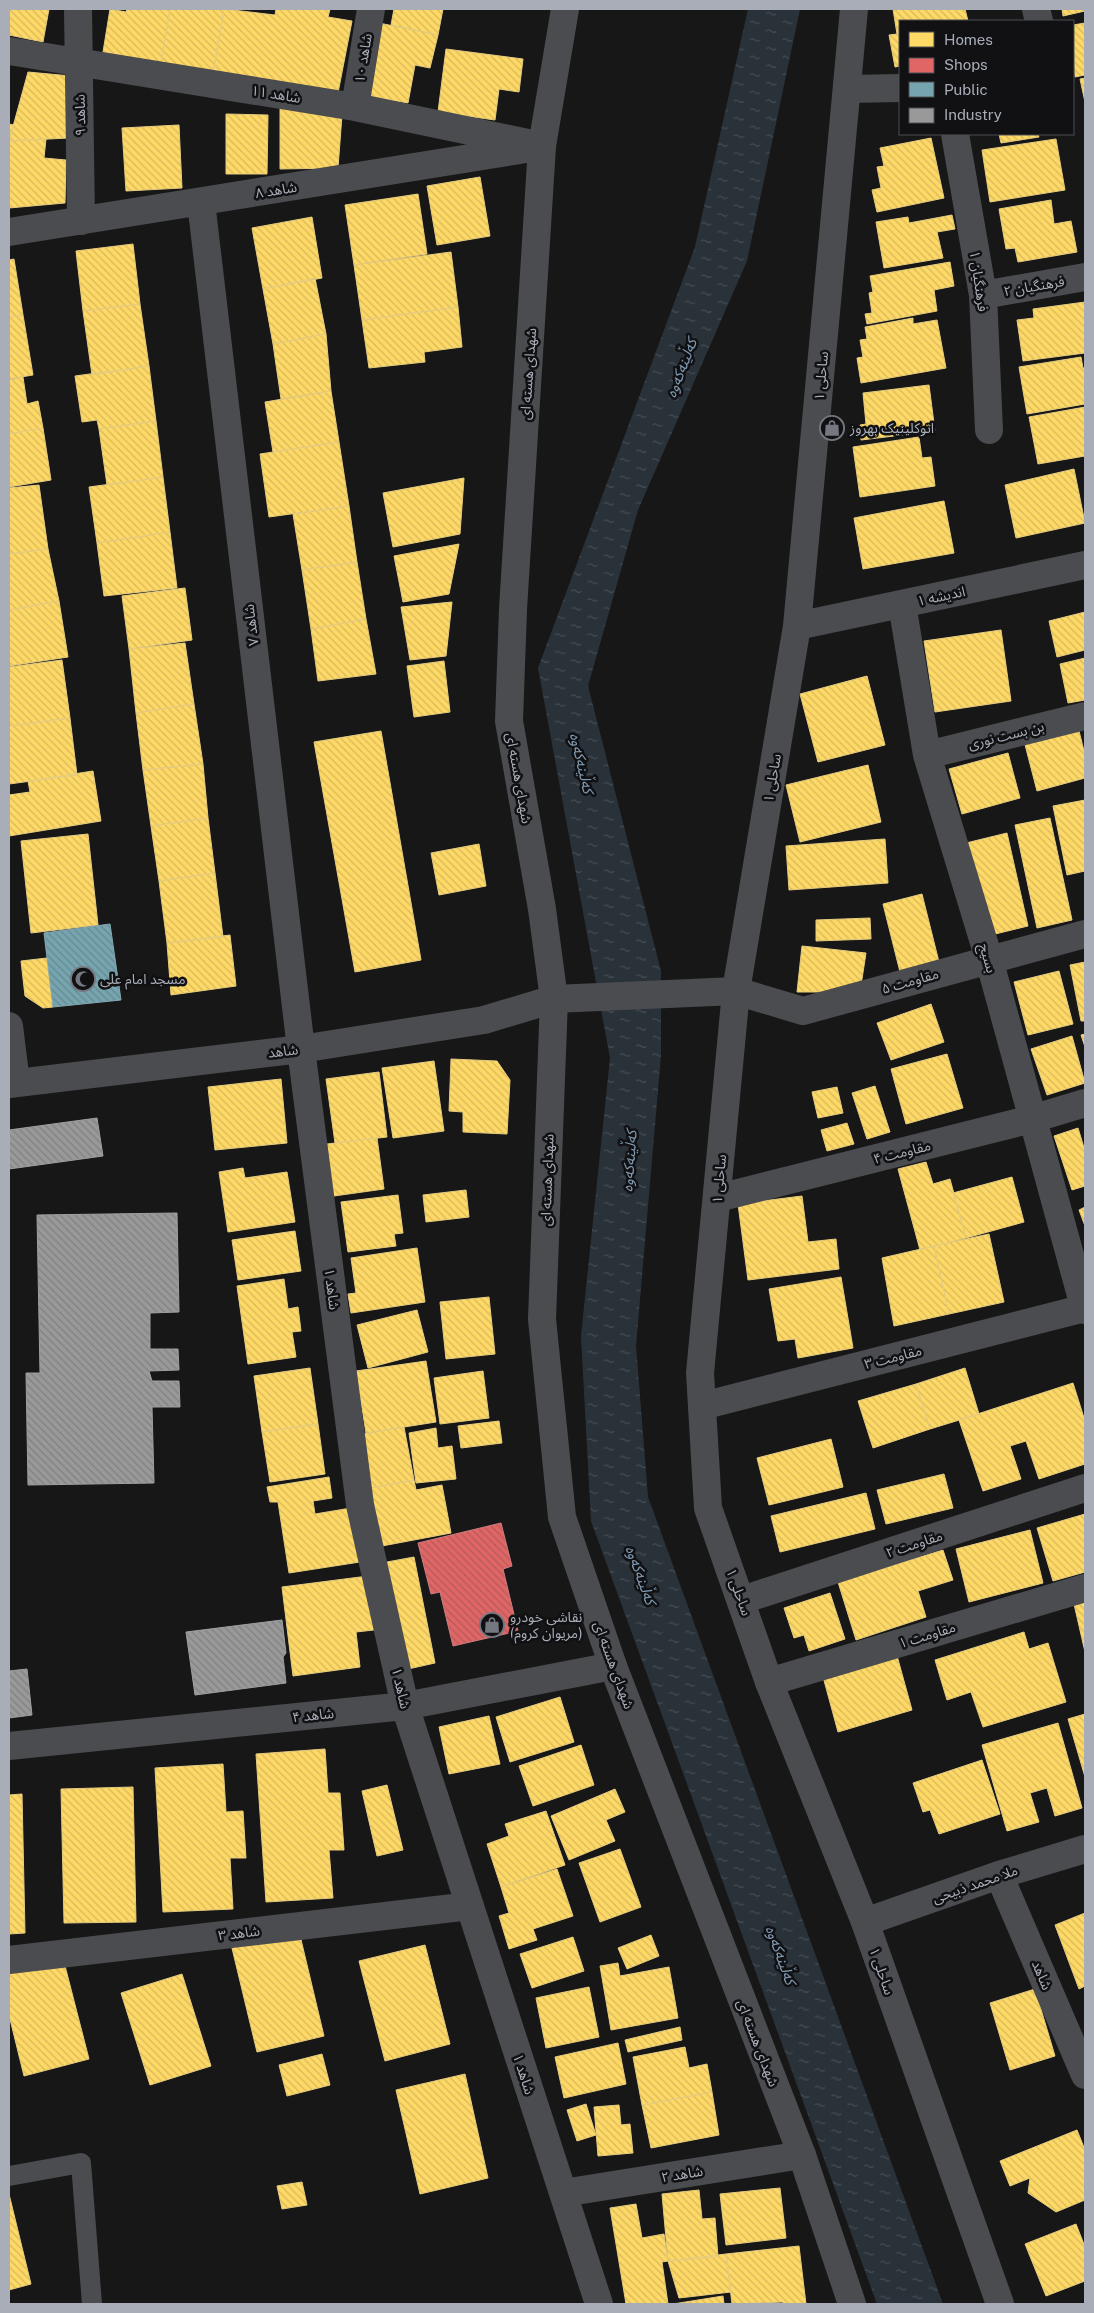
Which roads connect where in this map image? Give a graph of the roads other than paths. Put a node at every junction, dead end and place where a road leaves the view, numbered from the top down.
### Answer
1 (78, 9) edge
2 (371, 9) edge
3 (565, 9) edge
4 (854, 9) edge
5 (9, 51) edge
6 (79, 62) junction
7 (899, 88) edge
8 (847, 89) junction
9 (355, 107) junction
10 (955, 135) edge
11 (542, 146) junction
12 (201, 202) junction
13 (81, 221) junction
14 (9, 232) edge
15 (1085, 277) edge
16 (983, 294) junction
17 (989, 430) dead end
18 (1085, 565) edge
19 (902, 604) junction
20 (797, 626) junction
21 (1085, 716) edge
22 (928, 755) junction
23 (1085, 934) edge
24 (989, 960) junction
25 (736, 991) junction
26 (554, 999) junction
27 (9, 1026) edge
28 (301, 1049) junction
29 (12, 1084) edge
30 (1085, 1103) edge
31 (1032, 1119) junction
32 (718, 1198) junction
33 (1085, 1309) edge
34 (702, 1406) junction
35 (1085, 1488) edge
36 (1085, 1588) edge
37 (742, 1600) junction
38 (614, 1666) junction
39 (769, 1682) junction
40 (404, 1706) junction
41 (9, 1746) edge
42 (1085, 1849) edge
43 (999, 1875) junction
44 (470, 1906) junction
45 (865, 1922) junction
46 (9, 1960) edge
47 (1085, 2075) edge
48 (802, 2155) junction
49 (9, 2176) edge
50 (563, 2194) junction
51 (92, 2304) edge
52 (599, 2304) edge
53 (852, 2304) edge
54 (1000, 2304) edge

1 - 6 street, شاهد ۹
2 - 9 street, شاهد ۱۰
3 - 11 street, شهدای هسته ای
4 - 8 street, ساحلی ۱
5 - 6 street, شاهد ۱۱
6 - 9 street, شاهد ۱۱
6 - 13 street, شاهد ۹
7 - 8 street
8 - 20 street, ساحلی ۱
9 - 11 street, شاهد ۱۱
10 - 16 street, فرهنگیان ۱
11 - 12 street, شاهد ۸
11 - 26 street, شهدای هسته ای
12 - 13 street, شاهد ۸
12 - 28 street, شاهد ۷
13 - 14 street, شاهد ۸
15 - 16 street, فرهنگیان ۲
16 - 17 street, فرهنگیان ۱
18 - 19 street, اندیشه ۱
19 - 20 street, اندیشه ۱
19 - 22 street, بسیج
20 - 25 street, ساحلی ۱
21 - 22 street, بن بست نوری
22 - 24 street, بسیج
23 - 24 street, مقاومت ۵
24 - 25 street, مقاومت ۵
24 - 31 street, بسیج
25 - 26 street, مقاومت ۵
25 - 32 street, ساحلی ۱
26 - 28 street, شاهد
26 - 38 street, شهدای هسته ای
27 - 29 street
28 - 29 street, شاهد
28 - 40 street, شاهد ۱
30 - 31 street, مقاومت ۴
31 - 32 street, مقاومت ۴
31 - 33 street, بسیج
32 - 34 street, ساحلی ۱
33 - 34 street, مقاومت ۳
34 - 37 street, ساحلی ۱
35 - 37 street, مقاومت ۲
36 - 39 street, مقاومت ۱
37 - 39 street, ساحلی ۱
38 - 40 street, شاهد ۴
38 - 48 street, شهدای هسته ای
39 - 45 street, ساحلی ۱
40 - 41 street, شاهد ۴
40 - 44 street, شاهد ۱
42 - 43 street, ملا محمد ذبیحی
43 - 45 street, ملا محمد ذبیحی
43 - 47 street, شاهد
44 - 46 street, شاهد ۳
44 - 50 street, شاهد ۱
45 - 54 street, ساحلی ۱
48 - 50 street, شاهد ۲
48 - 53 street, شهدای هسته ای
49 - 51 lane
50 - 52 street, شاهد ۱

